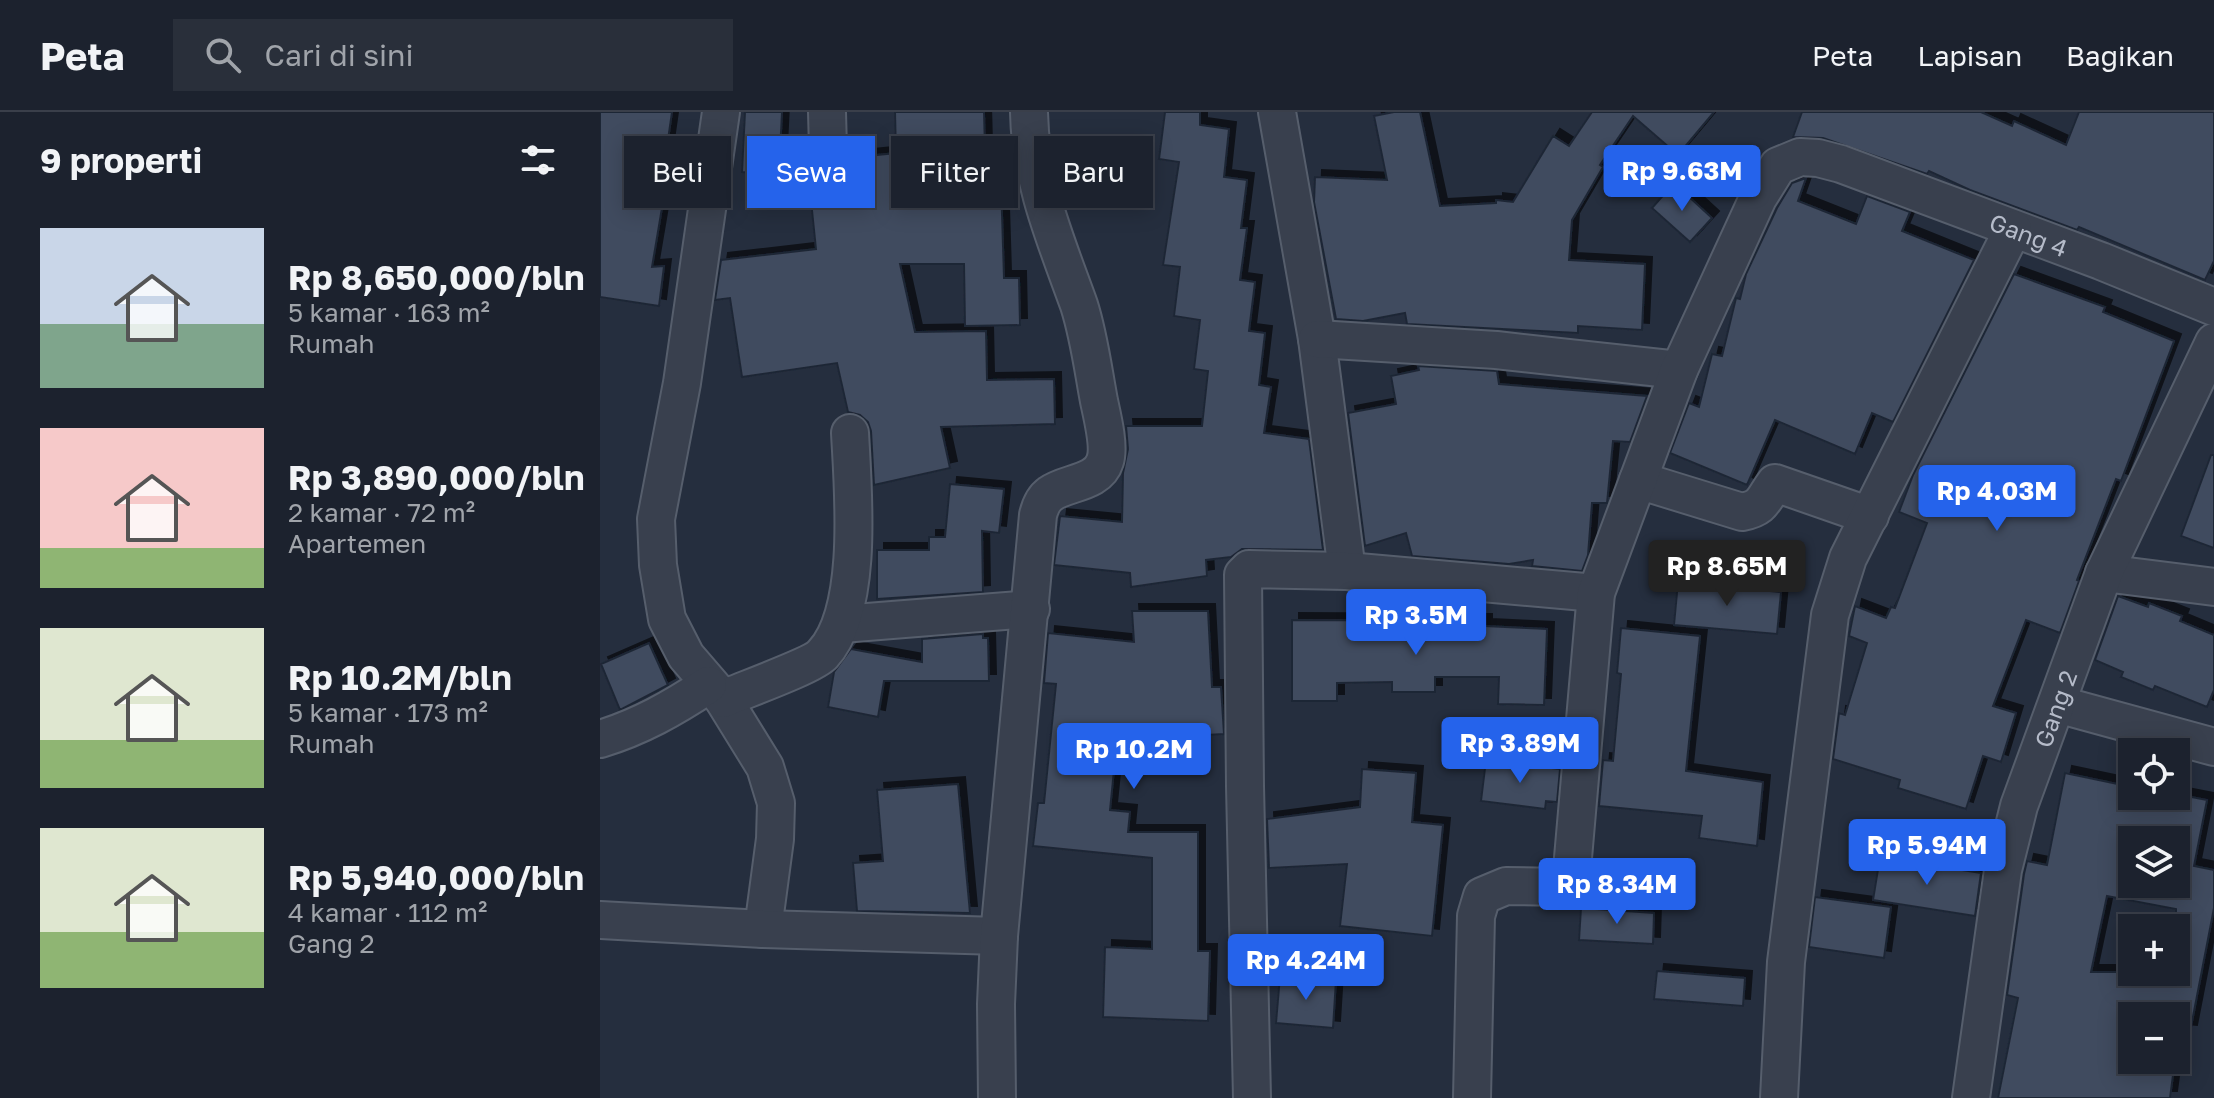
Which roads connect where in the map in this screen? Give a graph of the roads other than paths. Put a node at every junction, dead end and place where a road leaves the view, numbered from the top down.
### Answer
1 (721, 112) edge
2 (827, 112) edge
3 (1029, 112) edge
4 (1277, 112) edge
5 (828, 136) edge
6 (2013, 229) junction
7 (2214, 307) edge
8 (1317, 339) junction
9 (2214, 342) edge
10 (1679, 370) junction
11 (850, 433) dead end
12 (1638, 480) junction
13 (1870, 516) junction
14 (1347, 571) junction
15 (2104, 573) junction
16 (2214, 587) edge
17 (1596, 593) junction
18 (1031, 609) junction
19 (842, 624) junction
20 (715, 692) junction
21 (2057, 704) junction
22 (600, 739) edge
23 (2214, 747) edge
24 (600, 920) edge
25 (763, 929) junction
26 (999, 936) junction
27 (997, 1098) edge
28 (1252, 1098) edge
29 (1472, 1098) edge
30 (1779, 1098) edge
31 (1971, 1098) edge

1 - 20 street
2 - 5 street
3 - 18 street
4 - 8 street
6 - 7 street, Gang 4
6 - 10 street, Gang 4
6 - 13 street
8 - 10 street
8 - 14 street
9 - 15 street, Gang 2
10 - 12 street, Gang 4
11 - 19 street
12 - 13 street
12 - 17 street, Gang 4
13 - 30 street
14 - 17 street
14 - 28 street
15 - 16 street
15 - 21 street, Gang 2
17 - 29 street, Gang 4
18 - 19 street
18 - 26 street
19 - 20 street
20 - 22 street
20 - 25 street
21 - 23 street
21 - 31 street, Gang 2
24 - 25 street
25 - 26 street
26 - 27 street

